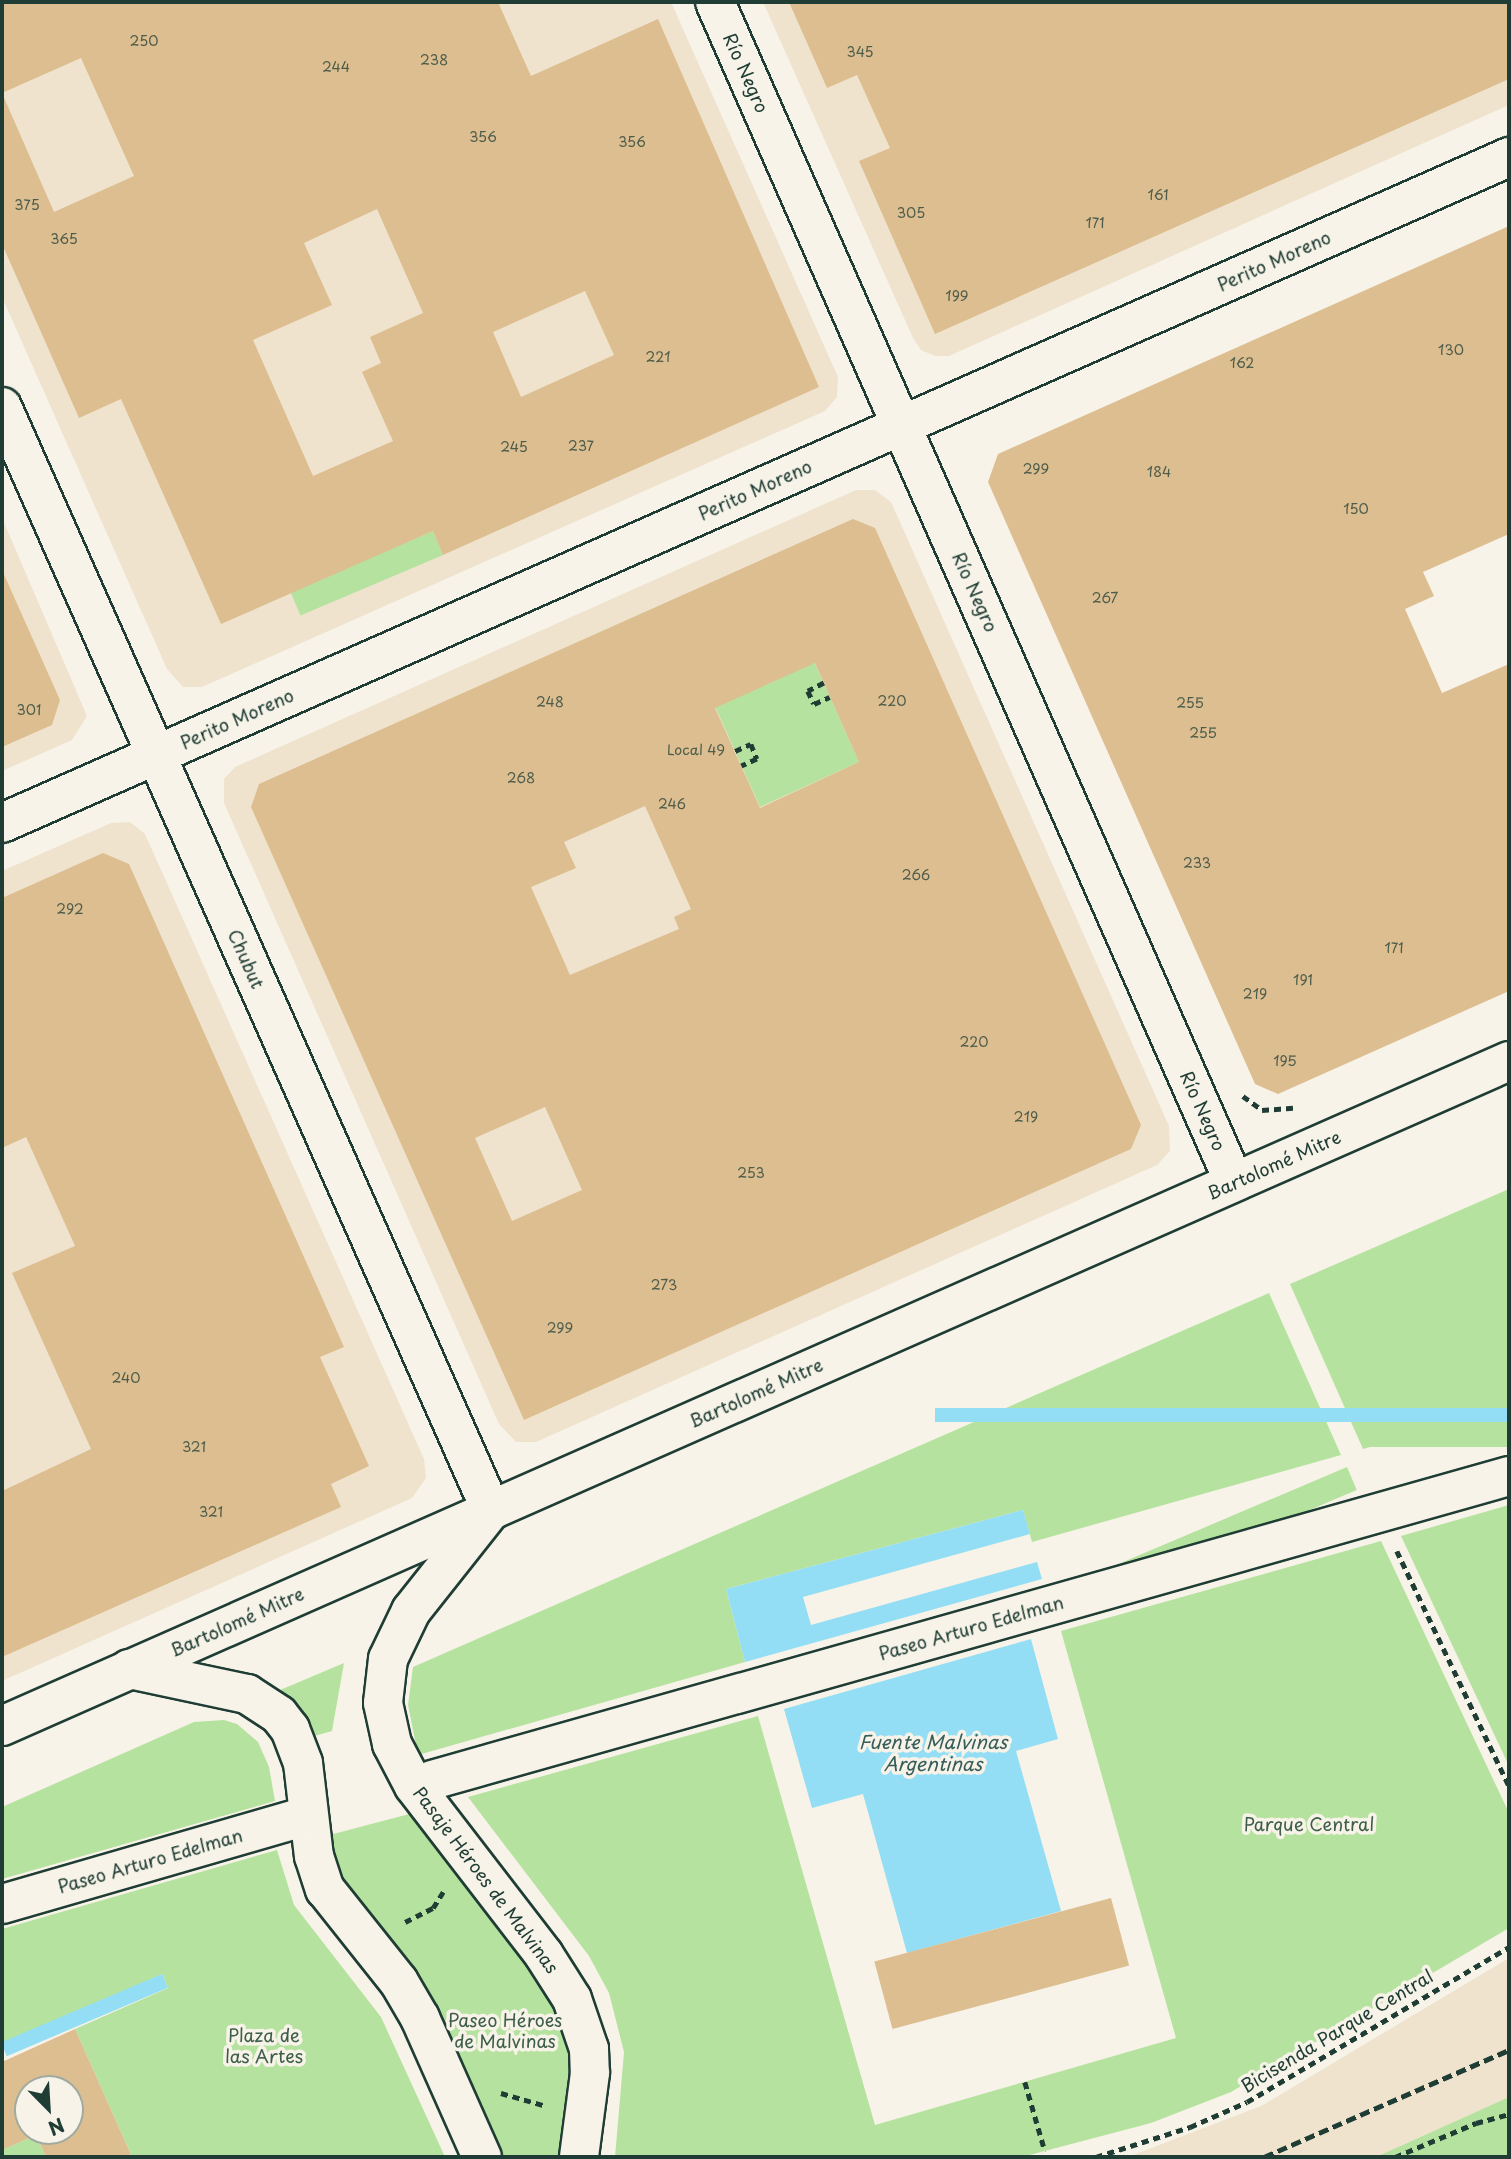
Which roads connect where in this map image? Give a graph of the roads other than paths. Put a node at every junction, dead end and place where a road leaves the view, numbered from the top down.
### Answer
1 (715, 2) edge
2 (1509, 157) edge
3 (2, 407) edge
4 (901, 426) junction
5 (155, 755) junction
6 (2, 823) edge
7 (1509, 1061) edge
8 (1234, 1182) junction
9 (1509, 1476) edge
10 (491, 1510) junction
11 (129, 1670) junction
12 (2, 1726) edge
13 (432, 1780) dead end
14 (298, 1819) dead end
15 (2, 1904) edge
16 (482, 2157) edge
17 (579, 2157) edge

1 - 4 street, Río Negro
2 - 4 street, Perito Moreno
3 - 5 street, Chubut
4 - 5 street, Perito Moreno
4 - 8 street, Río Negro
5 - 6 street, Perito Moreno
5 - 10 street, Chubut
7 - 8 street, Bartolomé Mitre
8 - 10 street, Bartolomé Mitre
9 - 13 street, Paseo Arturo Edelman
10 - 11 street, Bartolomé Mitre
10 - 17 street, Pasaje Héroes de Malvinas
11 - 12 street, Bartolomé Mitre
11 - 16 street
14 - 15 street, Paseo Arturo Edelman

